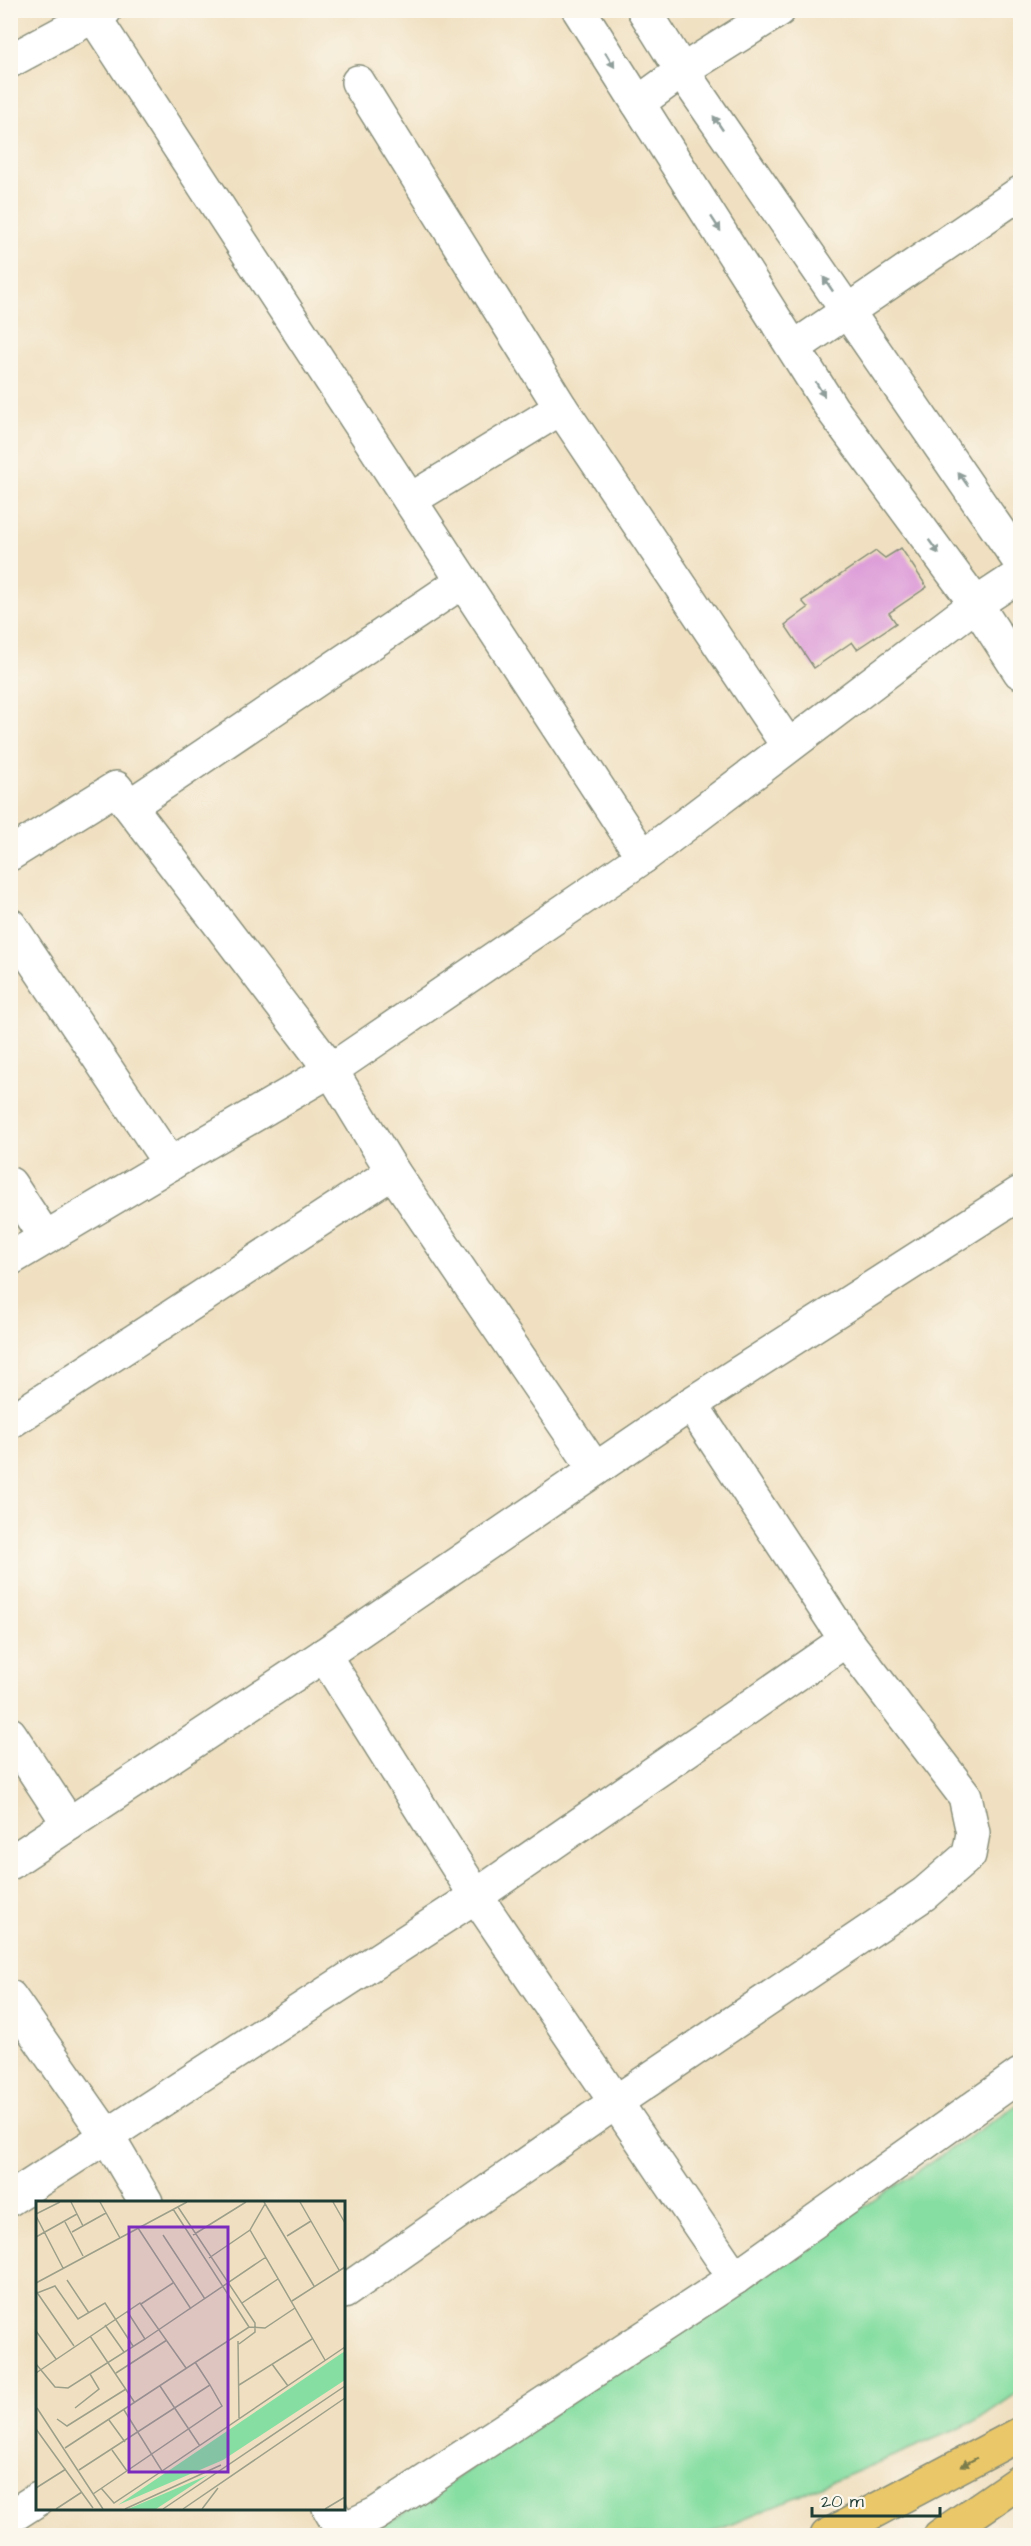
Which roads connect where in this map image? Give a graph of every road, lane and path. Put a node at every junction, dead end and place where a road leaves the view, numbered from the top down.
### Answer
1 (579, 10) edge
2 (644, 10) edge
3 (779, 10) edge
4 (99, 14) edge
5 (10, 61) edge
6 (682, 71) junction
7 (358, 82) dead end
8 (638, 103) junction
9 (1020, 194) edge
10 (847, 311) junction
11 (795, 347) junction
12 (561, 408) junction
13 (410, 500) junction
14 (1020, 562) edge
15 (1020, 575) edge
16 (463, 581) junction
17 (976, 604) junction
18 (1020, 672) edge
19 (788, 746) junction
20 (131, 805) junction
21 (10, 854) edge
22 (643, 857) junction
23 (10, 925) edge
24 (331, 1070) junction
25 (170, 1164) junction
26 (393, 1172) junction
27 (10, 1184) edge
28 (1020, 1193) edge
29 (45, 1237) junction
30 (10, 1259) edge
31 (691, 1404) junction
32 (10, 1422) edge
33 (595, 1469) junction
34 (846, 1640) junction
35 (324, 1655) junction
36 (10, 1734) edge
37 (69, 1824) junction
38 (10, 1863) edge
39 (476, 1896) junction
40 (10, 1997) edge
41 (1020, 2075) edge
42 (615, 2102) junction
43 (107, 2136) junction
44 (10, 2199) edge
45 (145, 2201) edge
46 (735, 2278) junction
47 (345, 2291) edge
48 (1020, 2434) edge
49 (1020, 2481) edge
50 (36, 2500) edge
51 (10, 2517) edge
52 (335, 2525) edge
53 (827, 2535) edge
54 (940, 2535) edge

1 -> 8 street
2 - 6 street
3 - 6 street
4 - 5 street
4 - 13 street
6 - 8 street
10 -> 6 street
7 - 12 street
8 -> 11 street
9 - 10 street
10 - 11 street
14 -> 10 street
11 -> 17 street
12 - 13 street
12 - 19 street
13 - 16 street
15 - 17 street
16 - 20 street
16 - 22 street
17 - 18 street
17 - 19 street
19 - 22 street
20 - 21 street
20 - 24 street
22 - 24 street
23 - 25 street
24 - 25 street
24 - 26 street
25 - 29 street
26 - 32 street
26 - 33 street
27 - 29 street
28 - 31 street
29 - 30 street
31 - 33 street
31 - 34 street
33 - 35 street
34 - 39 street
34 - 42 street
35 - 37 street
35 - 39 street
36 - 37 street
37 - 38 street
39 - 42 street
39 - 43 street
40 - 43 street
41 - 46 street
42 - 46 street
42 - 47 street
43 - 44 street
43 - 45 street
46 - 52 street
48 -> 53 highway
49 - 54 highway
50 - 51 street

